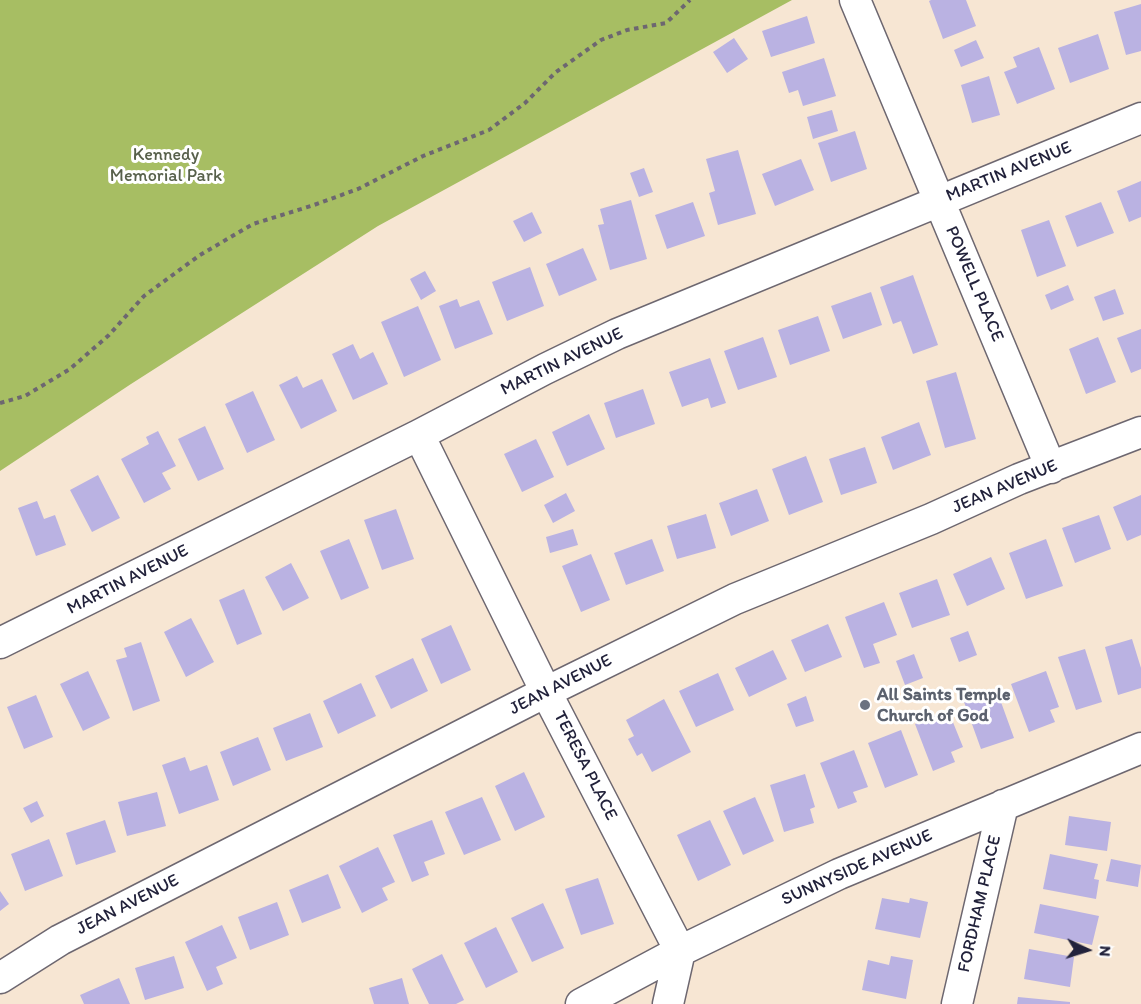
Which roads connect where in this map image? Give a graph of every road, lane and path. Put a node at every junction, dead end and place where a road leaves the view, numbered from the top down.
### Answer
1 (690, 0) edge
2 (855, 0) edge
3 (1141, 118) edge
4 (939, 200) junction
5 (0, 404) edge
6 (1141, 432) edge
7 (419, 435) junction
8 (1051, 468) junction
9 (0, 643) edge
10 (546, 692) junction
11 (1141, 748) edge
12 (1003, 805) junction
13 (680, 951) junction
14 (0, 978) edge
15 (581, 1004) edge
16 (668, 1004) edge
17 (957, 1004) edge

1 - 5 path
2 - 4 street, POWELL PLACE
3 - 4 street, MARTIN AVENUE
4 - 7 street, MARTIN AVENUE
4 - 8 street, POWELL PLACE
6 - 8 street, JEAN AVENUE
7 - 9 street, MARTIN AVENUE
7 - 10 street, TERESA PLACE
8 - 10 street, JEAN AVENUE
10 - 13 street, TERESA PLACE
10 - 14 street, JEAN AVENUE
11 - 12 street, SUNNYSIDE AVENUE
12 - 13 street, SUNNYSIDE AVENUE
12 - 17 street, FORDHAM PLACE
13 - 15 street, SUNNYSIDE AVENUE
13 - 16 street

